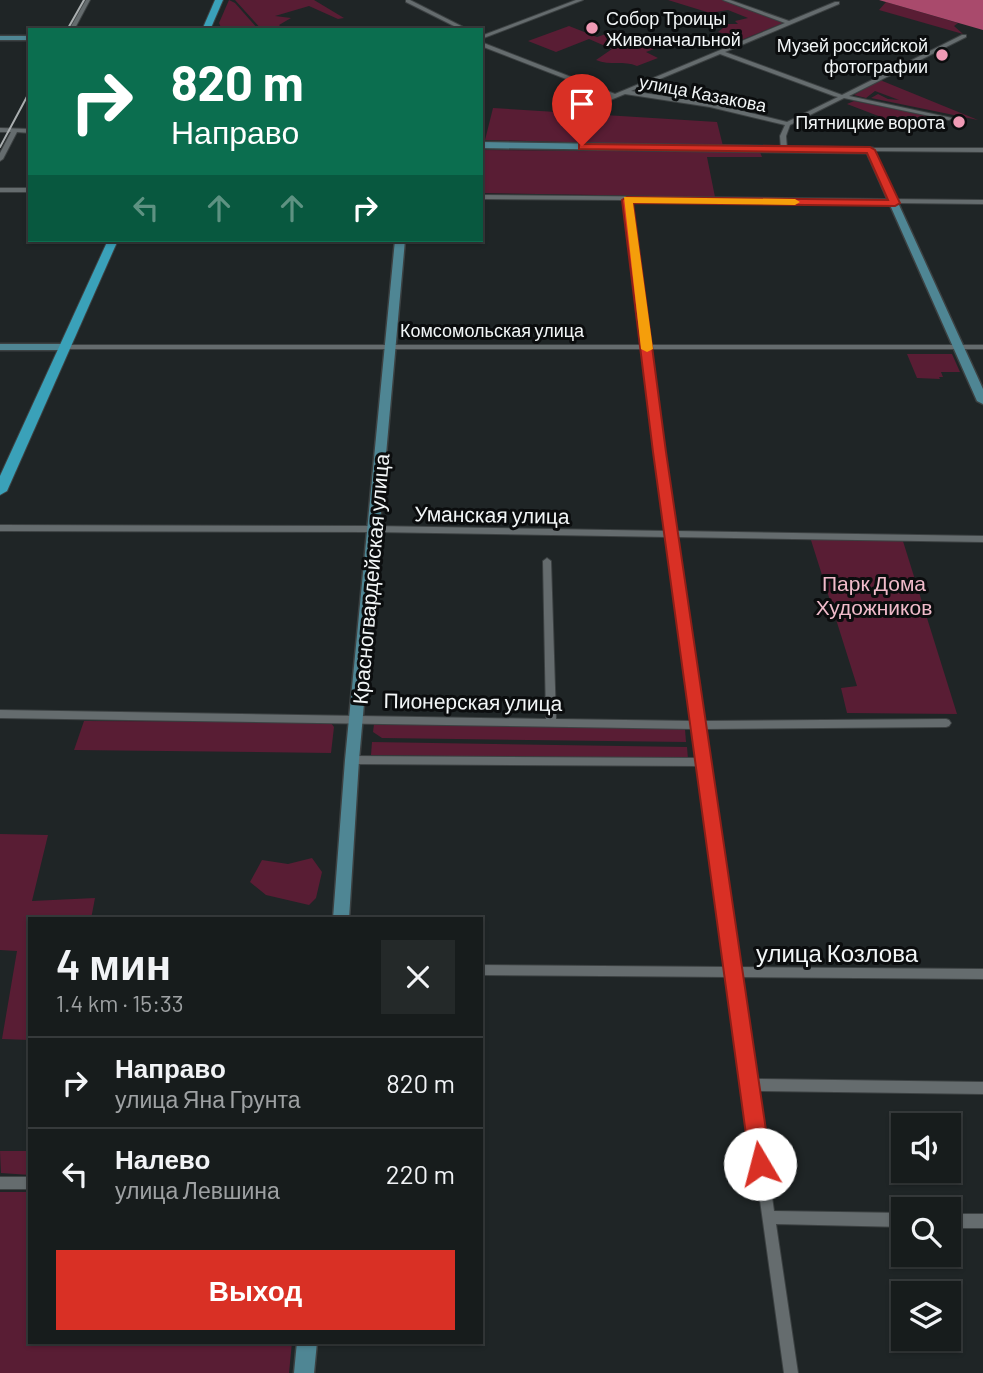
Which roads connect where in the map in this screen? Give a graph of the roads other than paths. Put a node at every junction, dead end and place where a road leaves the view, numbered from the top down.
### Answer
1 (88, 0) edge
2 (219, 0) edge
3 (725, 0) edge
4 (410, 1) edge
5 (582, 1) edge
6 (837, 3) dead end
7 (790, 23) junction
8 (72, 28) edge
9 (210, 28) edge
10 (463, 28) edge
11 (964, 36) dead end
12 (483, 37) edge
13 (0, 38) edge
14 (28, 38) edge
15 (483, 45) edge
16 (720, 52) junction
17 (624, 92) junction
18 (614, 96) junction
19 (844, 96) junction
20 (589, 107) dead end
21 (948, 118) dead end
22 (788, 124) junction
23 (0, 130) edge
24 (15, 131) junction
25 (28, 131) edge
26 (483, 145) edge
27 (784, 149) junction
28 (870, 150) junction
29 (983, 150) edge
30 (0, 159) edge
31 (0, 190) edge
32 (28, 191) edge
33 (483, 197) edge
34 (627, 200) junction
35 (983, 202) edge
36 (895, 203) junction
37 (112, 242) edge
38 (400, 242) edge
39 (0, 347) edge
40 (65, 347) junction
41 (391, 347) junction
42 (983, 347) edge
43 (647, 348) junction
44 (958, 348) junction
45 (983, 401) edge
46 (0, 491) edge
47 (0, 528) edge
48 (374, 529) junction
49 (672, 535) junction
50 (983, 539) edge
51 (547, 561) dead end
52 (0, 714) edge
53 (357, 718) junction
54 (551, 722) junction
55 (946, 723) dead end
56 (700, 725) junction
57 (352, 760) junction
58 (705, 762) junction
59 (341, 917) edge
60 (483, 970) edge
61 (732, 973) junction
62 (983, 974) edge
63 (749, 1085) junction
64 (983, 1087) edge
65 (0, 1183) edge
66 (28, 1183) edge
67 (768, 1216) junction
68 (891, 1220) edge
69 (961, 1221) edge
70 (983, 1221) edge
71 (307, 1344) edge
72 (304, 1373) edge
73 (791, 1373) edge

1 - 8 street
2 - 9 main road
3 - 7 street
4 - 10 street
5 - 12 street
6 - 7 street
7 - 16 street
11 - 19 street
13 - 14 street
15 - 18 street, улица Казакова
16 - 17 street
16 - 19 street
17 - 18 street
17 - 22 street, улица Казакова
18 - 20 street
19 - 21 street
19 - 22 street
22 - 27 street
23 - 24 street
24 - 25 street
24 - 30 street
26 - 27 street
27 - 28 street
28 - 29 street
28 - 36 street
31 - 32 street
33 - 34 street
34 - 36 street
34 - 43 street
35 - 36 street
36 - 44 street
37 - 40 main road
38 - 41 street, Красногвардейская улица
39 - 40 street, Комсомольская улица
40 - 41 street, Комсомольская улица
40 - 46 main road
41 - 43 street, Комсомольская улица
41 - 48 street, Красногвардейская улица
42 - 44 street, Комсомольская улица
43 - 44 street, Комсомольская улица
43 - 49 street
44 - 45 street
47 - 48 street, Уманская улица
48 - 49 street, Уманская улица
48 - 53 street, Красногвардейская улица
49 - 50 street, Уманская улица
49 - 56 street
51 - 54 street
52 - 53 street, Пионерская улица
53 - 54 street, Пионерская улица
53 - 57 street, Красногвардейская улица
54 - 56 street, Пионерская улица
55 - 56 street, Пионерская улица
56 - 58 street
57 - 58 street
57 - 59 street, Красногвардейская улица
58 - 61 street
60 - 61 street, улица Козлова
61 - 62 street, улица Козлова
61 - 63 street
63 - 64 street
63 - 67 street
65 - 66 street
67 - 68 street
67 - 73 street
69 - 70 street
71 - 72 street

